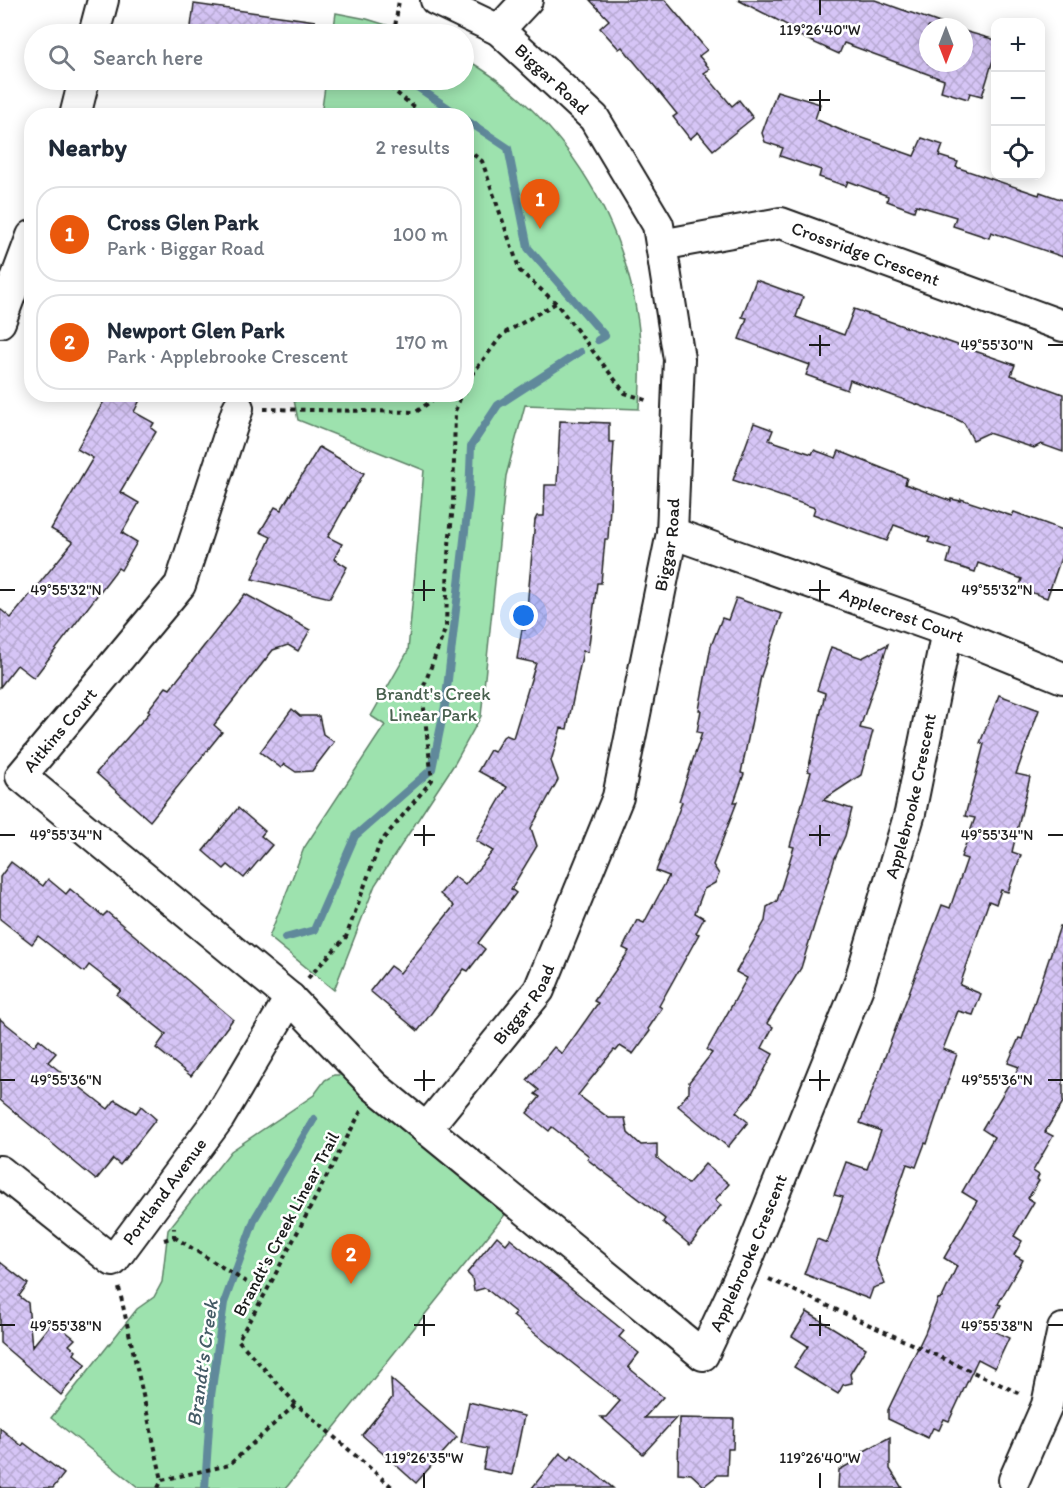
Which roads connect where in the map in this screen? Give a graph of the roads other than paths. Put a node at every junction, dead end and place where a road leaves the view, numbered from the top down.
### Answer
1 (103, 0) edge
2 (436, 0) edge
3 (527, 0) edge
4 (97, 24) edge
5 (499, 30) junction
6 (82, 90) edge
7 (77, 108) edge
8 (661, 244) junction
9 (24, 258) edge
10 (0, 322) edge
11 (1063, 326) edge
12 (238, 408) road end
13 (672, 533) junction
14 (947, 630) junction
15 (1063, 678) edge
16 (290, 998) junction
17 (426, 1129) junction
18 (0, 1171) edge
19 (1063, 1329) edge
20 (1014, 1480) dead end

1 - 4 street
2 - 5 street, Biggar Road
3 - 5 street
5 - 8 street, Biggar Road
6 - 7 street
8 - 11 street, Crossridge Crescent
8 - 13 street, Biggar Road
9 - 10 street
12 - 16 street, Aitkins Court
13 - 14 street, Applecrest Court
13 - 17 street, Biggar Road
14 - 15 street, Applecrest Court
14 - 17 street, Applebrooke Crescent
16 - 17 street, Applebrooke Crescent
16 - 18 street, Portland Avenue
19 - 20 street

